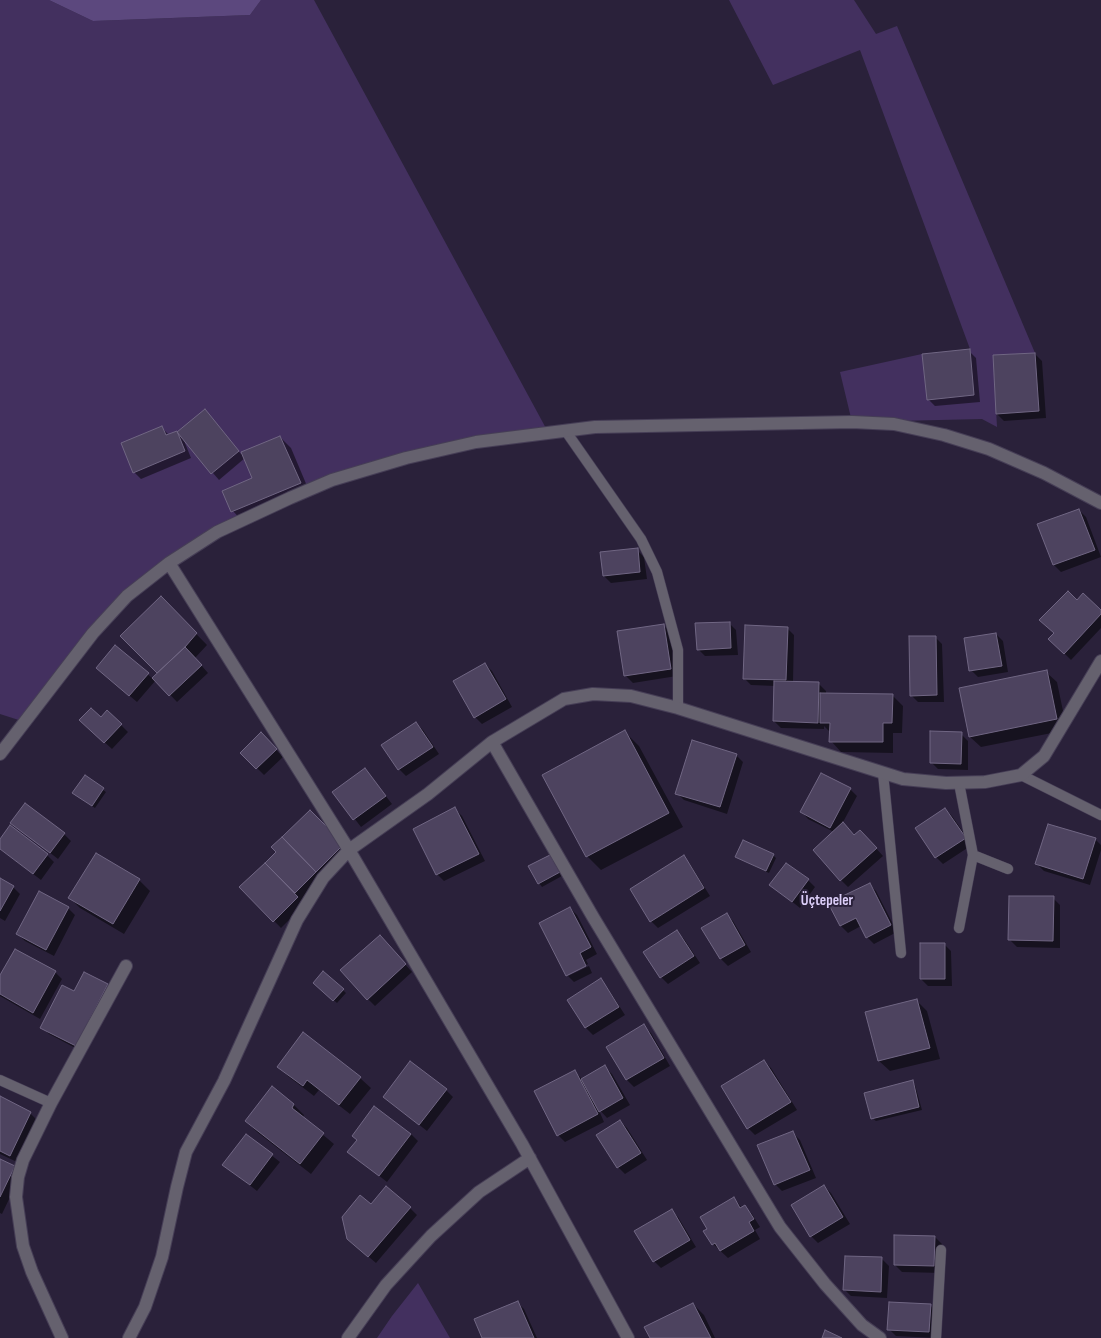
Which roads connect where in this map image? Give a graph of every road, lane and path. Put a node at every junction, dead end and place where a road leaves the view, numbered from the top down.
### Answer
1 (565, 430) junction
2 (1101, 503) edge
3 (169, 563) junction
4 (1101, 661) edge
5 (678, 708) junction
6 (492, 742) junction
7 (0, 754) edge
8 (883, 772) junction
9 (1021, 774) junction
10 (959, 783) junction
11 (1101, 815) edge
12 (349, 850) junction
13 (973, 854) junction
14 (1008, 869) dead end
15 (959, 928) dead end
16 (902, 953) dead end
17 (126, 966) dead end
18 (0, 1080) edge
19 (51, 1103) junction
20 (530, 1158) junction
21 (941, 1250) dead end
22 (62, 1338) edge
23 (129, 1338) edge
24 (348, 1338) edge
25 (628, 1338) edge
26 (880, 1338) edge
27 (936, 1338) edge

1 - 2 street
1 - 3 street
1 - 5 lane
3 - 7 street
3 - 12 street
4 - 9 street
5 - 6 street
5 - 8 street
6 - 12 street
6 - 26 street
8 - 10 street
8 - 16 lane
9 - 10 street
9 - 11 lane
10 - 13 lane
12 - 20 street
12 - 23 street
13 - 14 lane
13 - 15 lane
17 - 19 street
18 - 19 lane
19 - 22 street
20 - 24 street
20 - 25 street
21 - 27 lane

